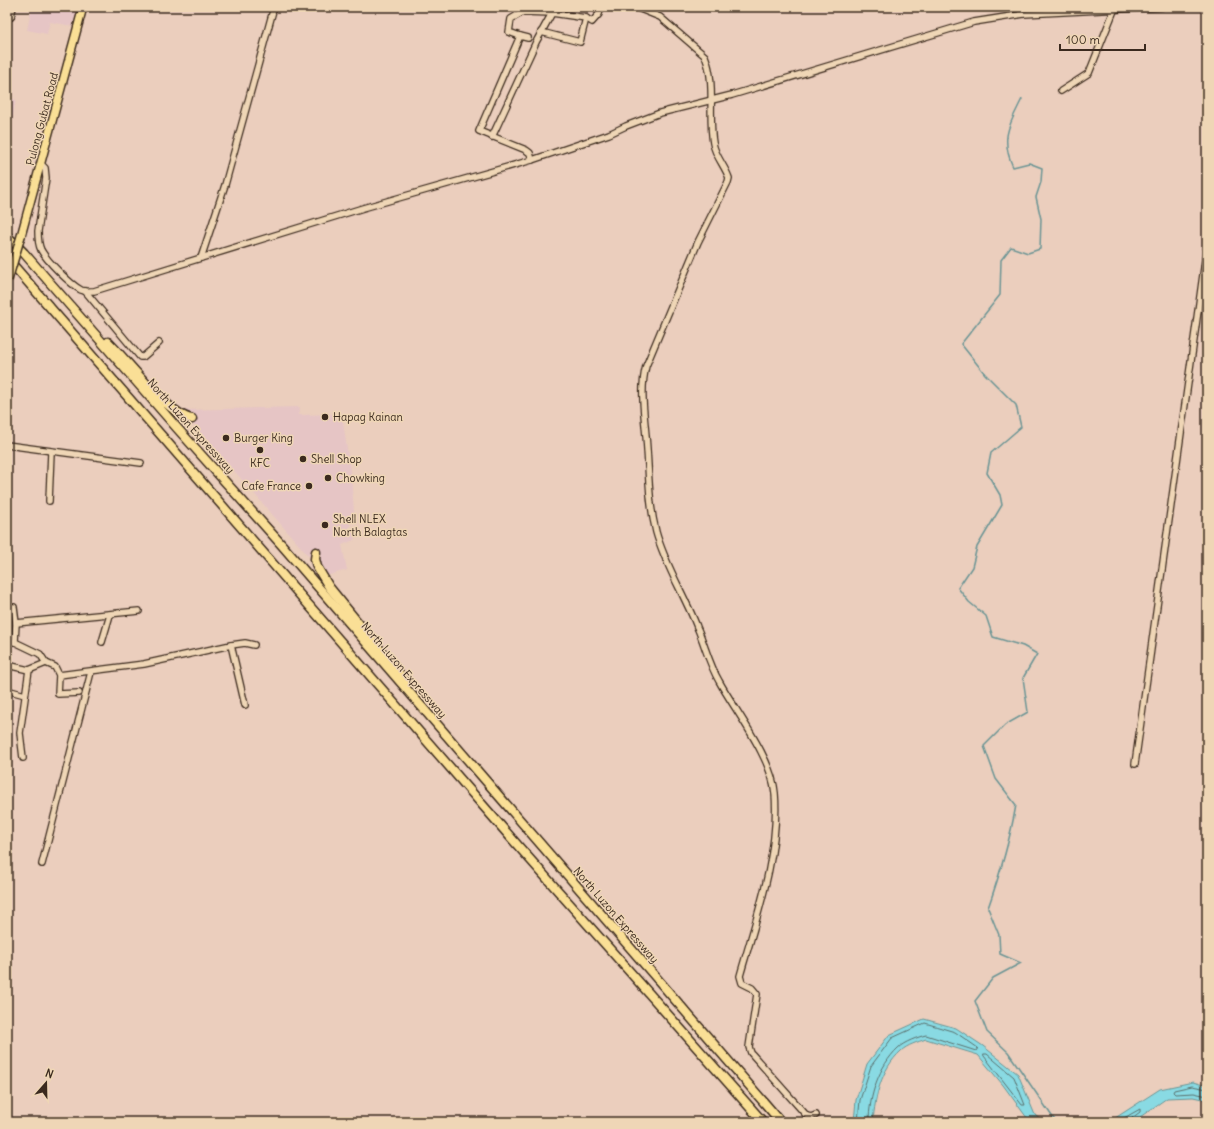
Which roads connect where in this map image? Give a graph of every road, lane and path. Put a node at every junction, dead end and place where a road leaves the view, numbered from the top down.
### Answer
1 (13, 7) edge
2 (83, 7) edge
3 (274, 7) edge
4 (600, 7) edge
5 (635, 7) edge
6 (1161, 7) edge
7 (1115, 8) junction
8 (552, 13) junction
9 (7, 17) edge
10 (586, 18) junction
11 (541, 32) junction
12 (520, 36) junction
13 (528, 38) dead end
14 (1061, 91) dead end
15 (711, 99) junction
16 (492, 137) junction
17 (532, 160) junction
18 (41, 164) junction
19 (7, 231) edge
20 (7, 236) edge
21 (1207, 246) edge
22 (24, 253) junction
23 (7, 258) edge
24 (201, 258) junction
25 (8, 282) edge
26 (55, 288) junction
27 (85, 291) junction
28 (159, 343) dead end
29 (192, 419) dead end
30 (7, 445) edge
31 (51, 452) junction
32 (141, 463) dead end
33 (49, 501) dead end
34 (316, 552) dead end
35 (7, 607) edge
36 (139, 611) dead end
37 (110, 615) junction
38 (16, 623) junction
39 (7, 641) edge
40 (15, 642) junction
41 (102, 642) dead end
42 (231, 645) junction
43 (254, 645) dead end
44 (46, 663) junction
45 (7, 665) edge
46 (29, 670) junction
47 (91, 672) junction
48 (59, 675) junction
49 (7, 690) edge
50 (79, 693) dead end
51 (25, 695) junction
52 (245, 705) dead end
53 (423, 709) junction
54 (23, 758) dead end
55 (1135, 764) dead end
56 (42, 864) dead end
57 (816, 1115) dead end
58 (763, 1122) edge
59 (781, 1122) edge

1 - 9 street
2 - 18 main road, Pulong Gubat Road
3 - 24 street
4 - 10 street
5 - 15 street
6 - 7 street
7 - 14 street
7 - 15 street
8 - 10 street
8 - 11 street
8 - 12 street
10 - 11 street
11 - 16 street
12 - 13 street
12 - 16 street
15 - 17 street
15 - 57 street
16 - 17 street
17 - 24 street
18 - 25 main road, Pulong Gubat Road, bridge
18 - 27 street
19 - 22 highway
20 - 22 highway, North Luzon Expressway
21 - 55 street
22 - 26 highway, North Luzon Expressway
23 - 58 highway
24 - 27 street
26 - 29 highway
26 - 53 highway, North Luzon Expressway
27 - 28 street
30 - 31 street
31 - 32 street
31 - 33 street
34 - 53 highway
35 - 38 street
36 - 37 street
37 - 38 street
37 - 41 street
38 - 40 street
39 - 40 street
40 - 44 street
42 - 43 street
42 - 47 street
42 - 52 street
44 - 46 street
44 - 48 street
45 - 46 street
46 - 51 street
47 - 48 street
47 - 56 street
48 - 50 street
49 - 51 street
51 - 54 street
53 - 59 highway, North Luzon Expressway

